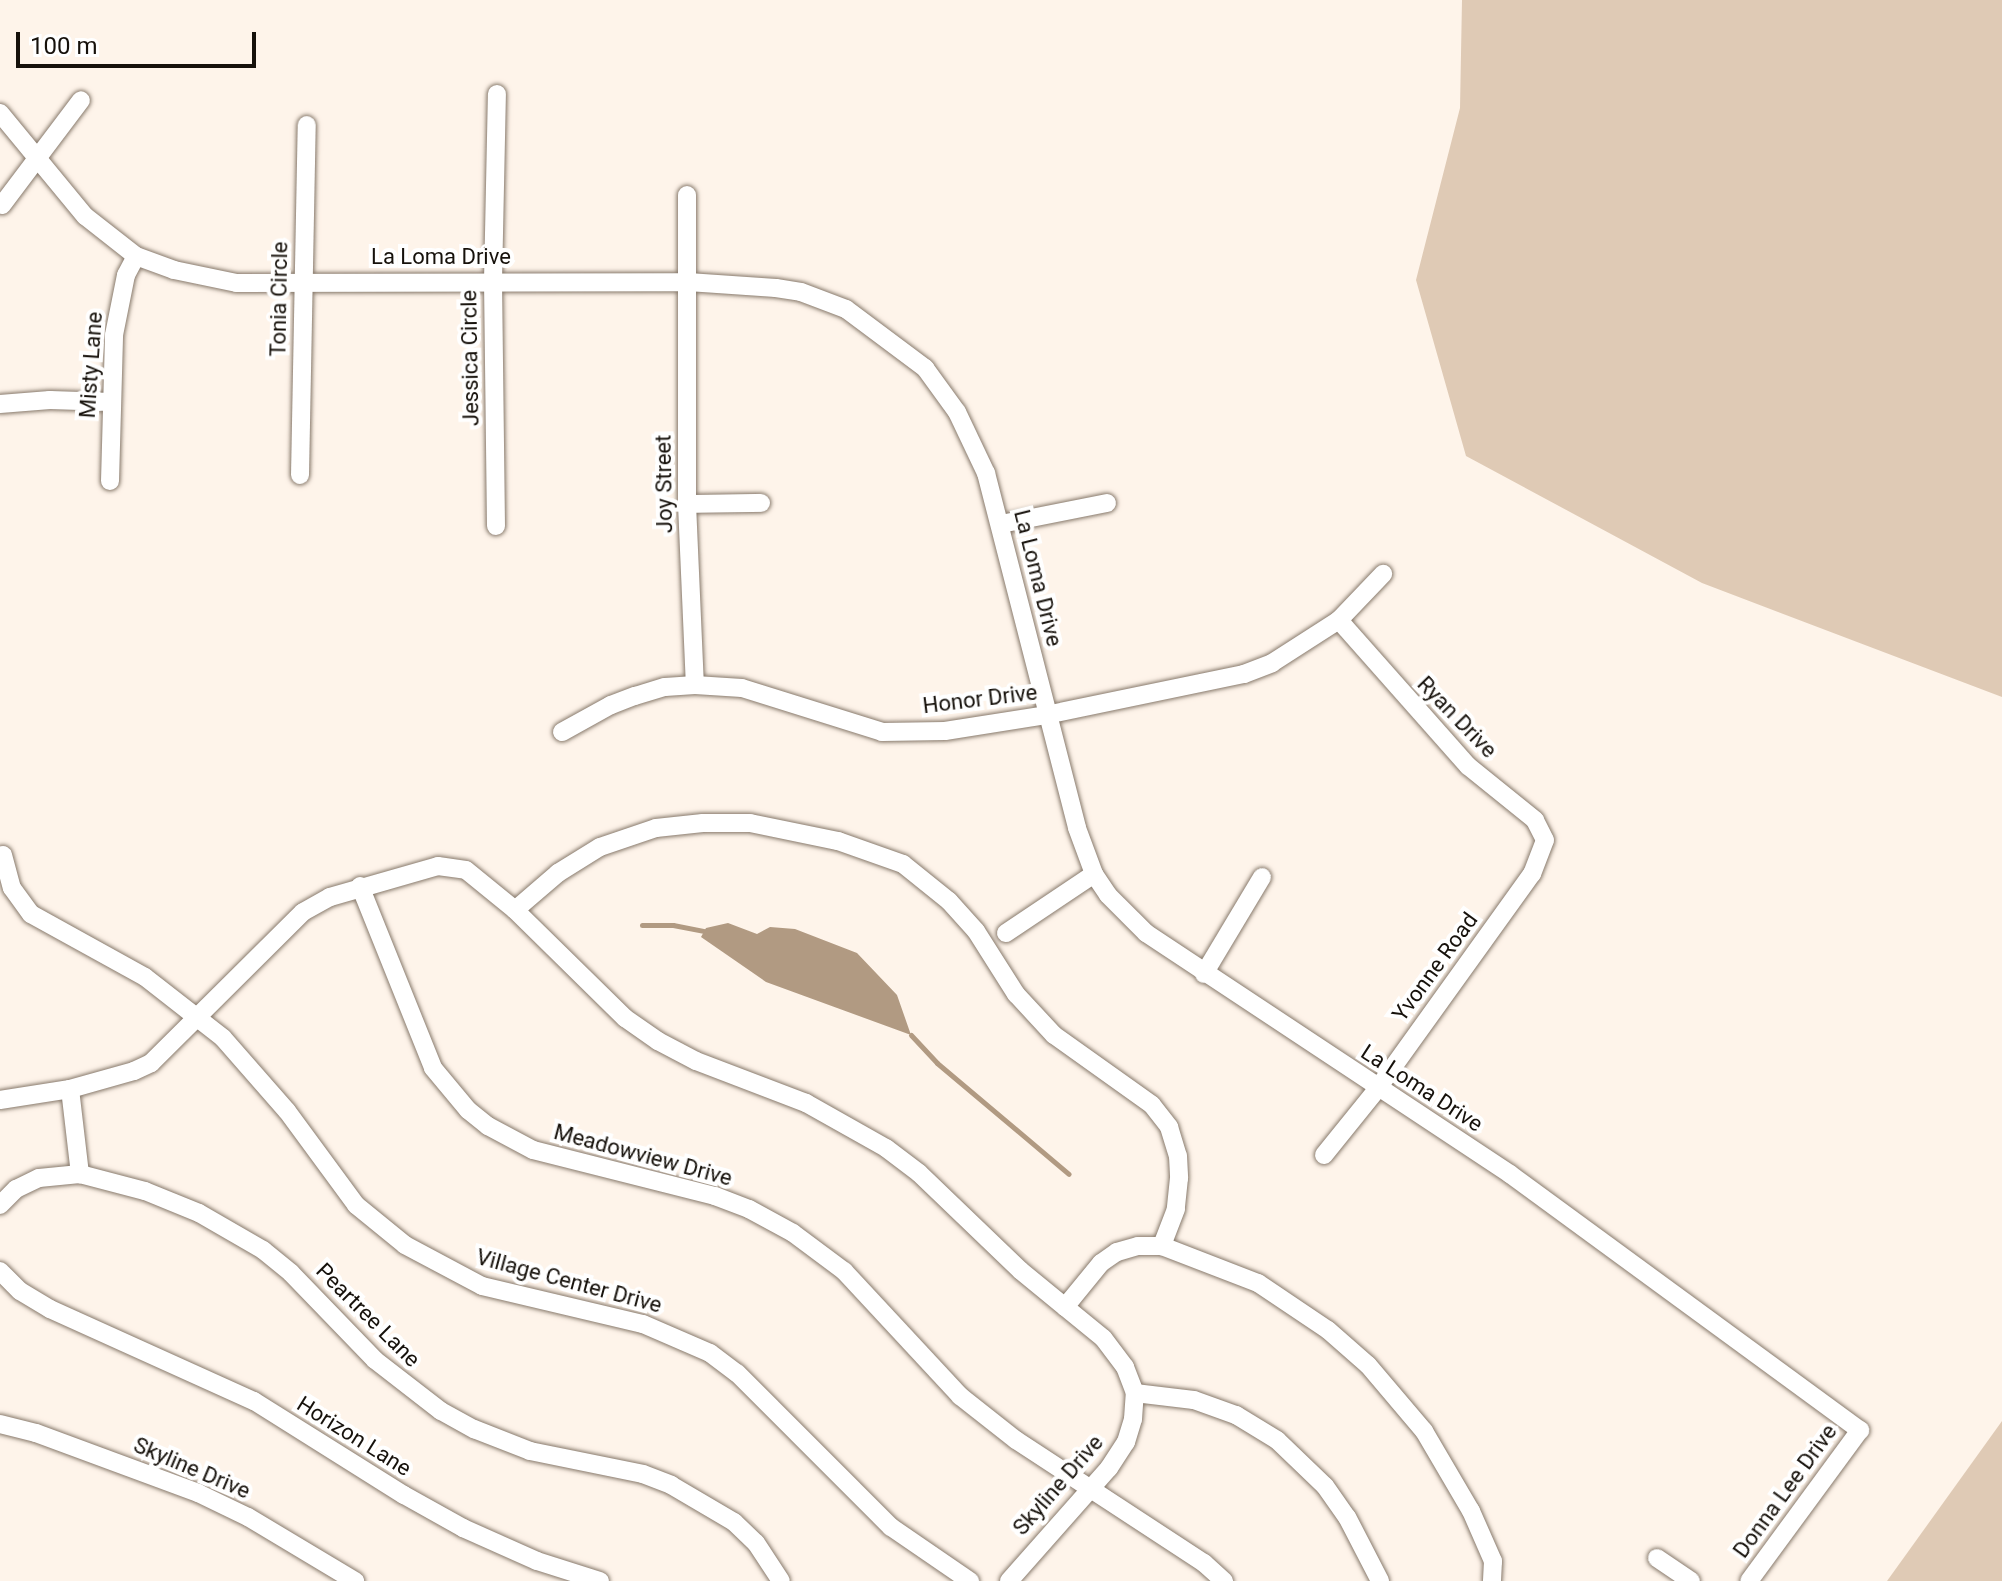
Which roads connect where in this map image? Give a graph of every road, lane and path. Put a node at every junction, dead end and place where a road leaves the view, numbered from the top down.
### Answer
1 (497, 94) dead end
2 (81, 100) dead end
3 (0, 113) edge
4 (307, 125) dead end
5 (37, 160) junction
6 (687, 195) dead end
7 (2, 205) dead end
8 (136, 256) junction
9 (304, 281) junction
10 (493, 281) junction
11 (688, 282) junction
12 (111, 402) junction
13 (0, 404) edge
14 (300, 475) dead end
15 (110, 481) dead end
16 (761, 503) dead end
17 (1107, 503) dead end
18 (687, 504) junction
19 (1001, 524) junction
20 (496, 526) dead end
21 (1383, 574) dead end
22 (1339, 620) junction
23 (695, 685) junction
24 (1046, 715) junction
25 (562, 732) dead end
26 (1545, 840) joint
27 (3, 855) dead end
28 (1094, 874) junction
29 (1262, 877) dead end
30 (360, 886) junction
31 (515, 910) junction
32 (1006, 933) dead end
33 (1204, 974) junction
34 (198, 1016) junction
35 (1378, 1088) junction
36 (70, 1089) junction
37 (0, 1100) edge
38 (1324, 1155) dead end
39 (80, 1174) junction
40 (0, 1205) edge
41 (1162, 1246) junction
42 (0, 1271) edge
43 (1065, 1307) junction
44 (1135, 1393) junction
45 (0, 1424) edge
46 (1860, 1430) joint
47 (1090, 1489) junction
48 (1657, 1558) dead end
49 (355, 1581) edge
50 (600, 1581) edge
51 (781, 1581) edge
52 (970, 1581) edge
53 (1009, 1581) edge
54 (1224, 1581) edge
55 (1380, 1581) edge
56 (1492, 1581) edge
57 (1691, 1581) edge
58 (1749, 1581) edge

1 - 10 street, Jessica Circle
2 - 5 street
3 - 5 street, La Loma Drive
4 - 9 street, Tonia Circle
5 - 7 street
5 - 8 street, La Loma Drive
6 - 11 street, Joy Street
8 - 9 street, La Loma Drive
8 - 12 street, Misty Lane
9 - 10 street, La Loma Drive
9 - 14 street, Tonia Circle
10 - 11 street, La Loma Drive
10 - 20 street, Jessica Circle
11 - 18 street, Joy Street
11 - 19 street, La Loma Drive
12 - 13 street
12 - 15 street, Misty Lane
16 - 18 street
17 - 19 street
18 - 23 street, Joy Street
19 - 24 street, La Loma Drive
21 - 22 street, Honor Drive
22 - 24 street, Honor Drive
22 - 26 street, Ryan Drive
23 - 24 street, Honor Drive
23 - 25 street, Honor Drive
24 - 28 street, La Loma Drive
26 - 35 street, Yvonne Road
27 - 34 street, Village Center Drive
28 - 32 street
28 - 33 street, La Loma Drive
29 - 33 street
30 - 31 street
30 - 34 street
30 - 47 street, Meadowview Drive
31 - 41 street
31 - 43 street
33 - 35 street, La Loma Drive
34 - 36 street
34 - 52 street, Village Center Drive
35 - 38 street, Yvonne Road
35 - 46 street, La Loma Drive
36 - 37 street
36 - 39 street
39 - 40 street, Peartree Lane
39 - 51 street, Peartree Lane
41 - 43 street
41 - 56 street
42 - 50 street, Horizon Lane
43 - 44 street
44 - 47 street, Skyline Drive
44 - 55 street
45 - 49 street, Skyline Drive
46 - 58 street, Donna Lee Drive
47 - 53 street, Skyline Drive
47 - 54 street, Meadowview Drive
48 - 57 street

